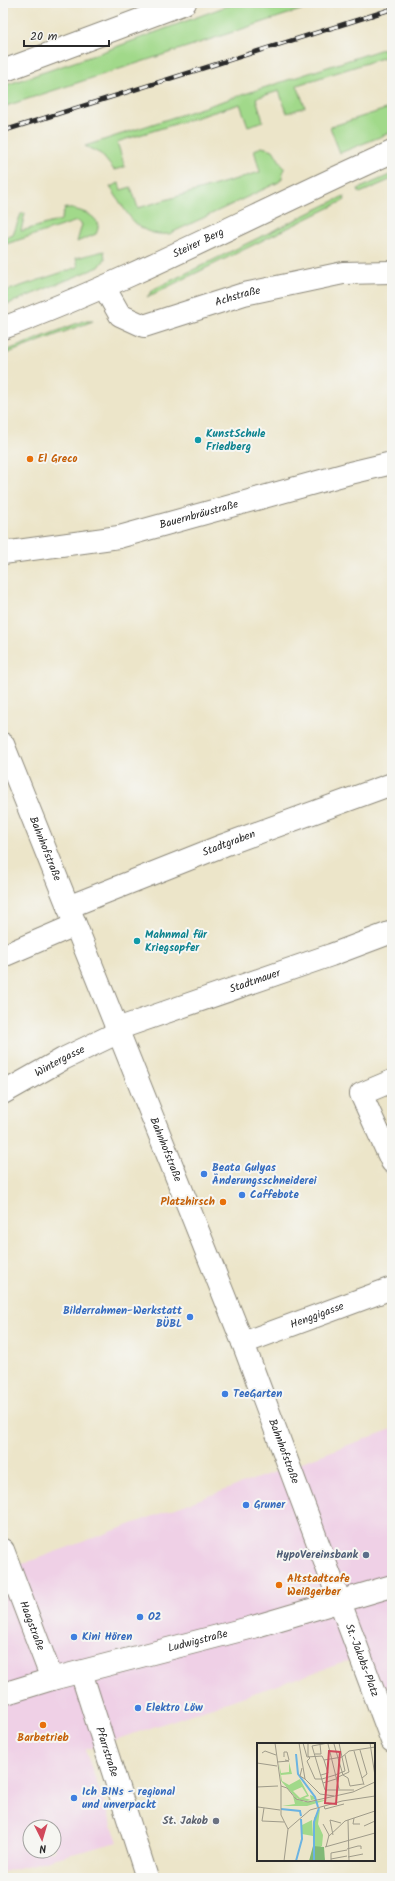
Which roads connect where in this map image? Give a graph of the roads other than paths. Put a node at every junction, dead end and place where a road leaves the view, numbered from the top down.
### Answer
1 (185, 3) edge
2 (3, 71) edge
3 (392, 152) edge
4 (392, 272) edge
5 (104, 287) junction
6 (3, 328) edge
7 (392, 463) edge
8 (3, 553) edge
9 (3, 744) edge
10 (392, 784) edge
11 (71, 916) junction
12 (392, 932) edge
13 (3, 956) edge
14 (118, 1031) junction
15 (392, 1081) edge
16 (3, 1093) edge
17 (392, 1162) edge
18 (392, 1288) edge
19 (243, 1343) junction
20 (3, 1550) edge
21 (392, 1586) edge
22 (339, 1602) junction
23 (81, 1672) junction
24 (52, 1679) junction
25 (3, 1694) edge
26 (392, 1741) edge
27 (147, 1878) edge

1 - 2 street
3 - 5 street, Steirer Berg
4 - 5 street, Achstraße
5 - 6 street, Steirer Berg
7 - 8 street, Bauernbräustraße
9 - 11 street, Bahnhofstraße
10 - 11 street, Stadtgraben
11 - 13 street, Stadtgraben
11 - 14 street, Bahnhofstraße
12 - 14 street, Stadtmauer
14 - 16 street, Wintergasse
14 - 19 street, Bahnhofstraße
15 - 17 street
18 - 19 street, Henggigasse
19 - 22 street, Bahnhofstraße
20 - 24 street, Haagstraße
21 - 22 street, Ludwigstraße
22 - 23 street, Ludwigstraße
22 - 26 street, St.-Jakobs-Platz
23 - 24 street, Ludwigstraße
23 - 27 street, Pfarrstraße
24 - 25 street, Ludwigstraße

